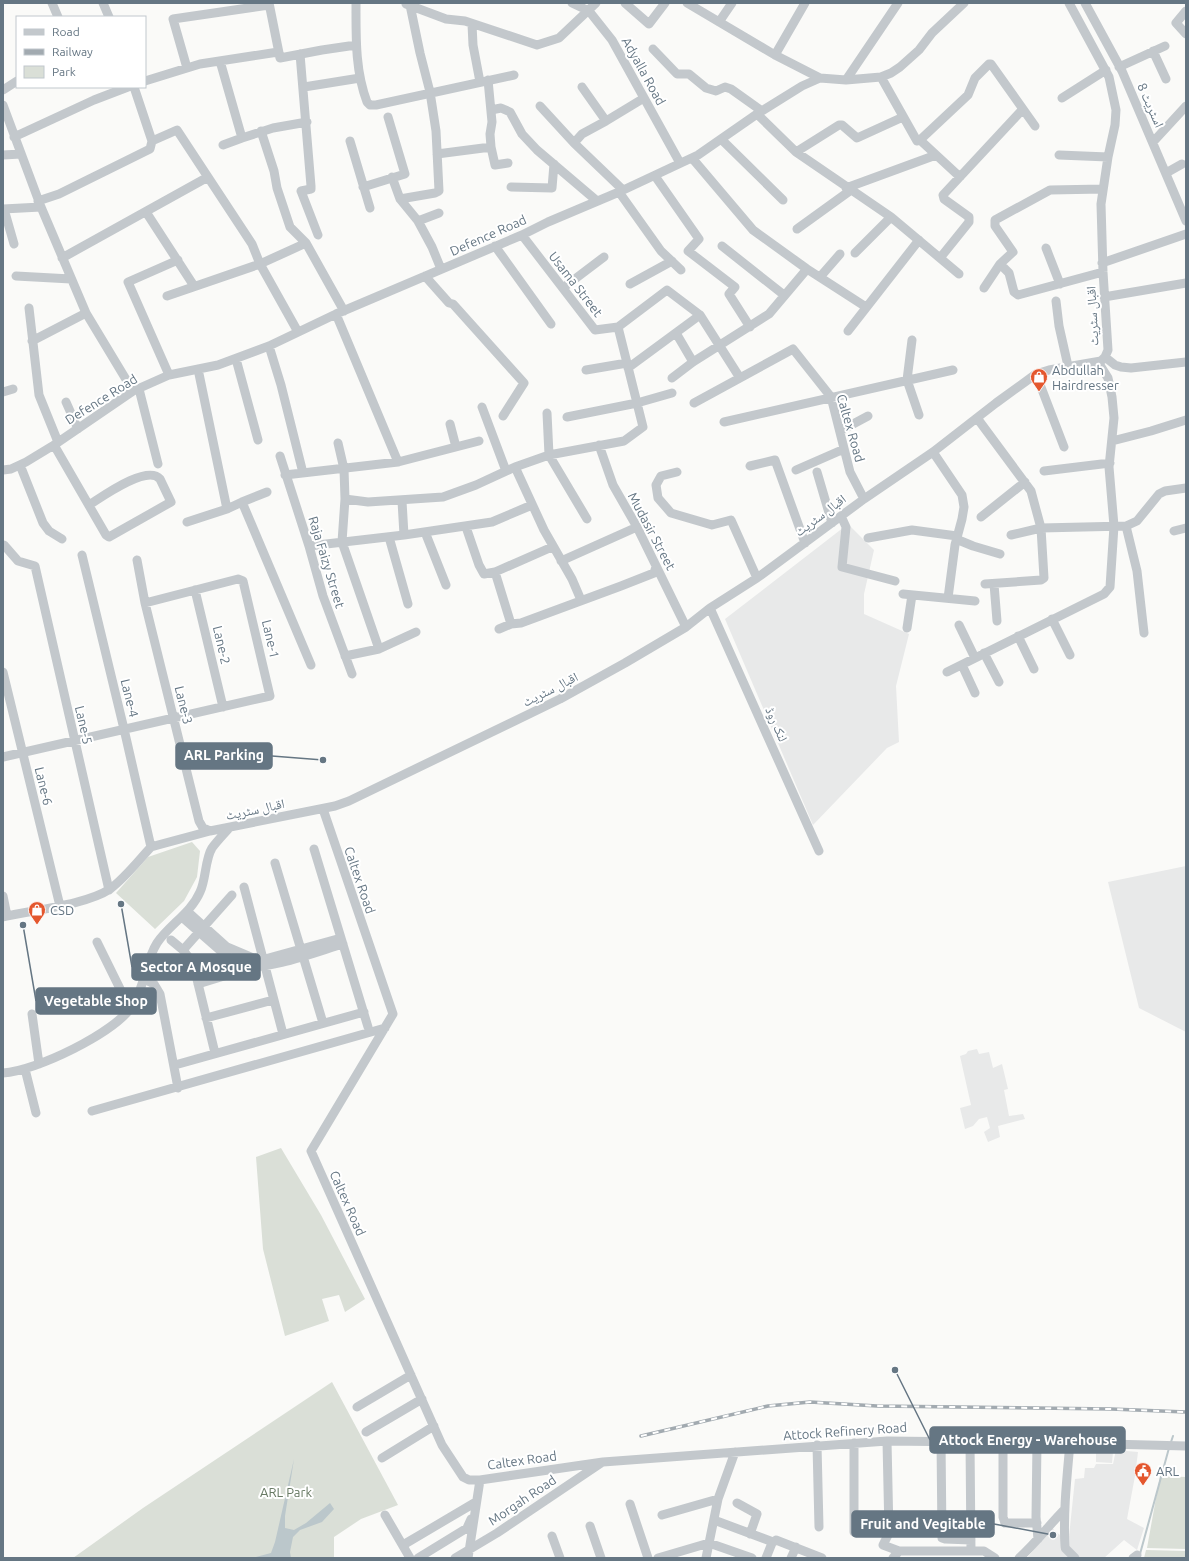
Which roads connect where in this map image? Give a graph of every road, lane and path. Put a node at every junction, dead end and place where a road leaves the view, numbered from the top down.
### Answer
1 (52, 3) edge
2 (103, 3) edge
3 (356, 3) edge
4 (572, 3) edge
5 (596, 3) edge
6 (625, 3) edge
7 (665, 3) edge
8 (687, 3) edge
9 (732, 3) edge
10 (805, 3) edge
11 (898, 3) edge
12 (964, 3) edge
13 (1069, 3) edge
14 (1085, 3) edge
15 (269, 4) edge
16 (407, 4) edge
17 (589, 11) junction
18 (1186, 11) edge
19 (58, 16) edge
20 (109, 16) edge
21 (719, 22) junction
22 (468, 23) junction
23 (1186, 34) edge
24 (356, 45) junction
25 (1165, 46) dead end
26 (653, 49) dead end
27 (1153, 51) junction
28 (278, 52) junction
29 (300, 54) junction
30 (775, 55) junction
31 (220, 61) junction
32 (1119, 67) junction
33 (187, 68) junction
34 (1106, 70) junction
35 (514, 75) dead end
36 (881, 77) junction
37 (360, 78) junction
38 (820, 78) junction
39 (1166, 79) dead end
40 (846, 80) junction
41 (146, 81) edge
42 (484, 81) junction
43 (16, 82) edge
44 (582, 87) dead end
45 (125, 88) edge
46 (134, 88) edge
47 (304, 88) junction
48 (3, 90) edge
49 (430, 92) junction
50 (644, 98) junction
51 (1062, 98) dead end
52 (3, 105) edge
53 (540, 106) dead end
54 (1023, 109) junction
55 (491, 110) junction
56 (1185, 111) edge
57 (759, 113) junction
58 (388, 117) dead end
59 (902, 117) junction
60 (606, 121) junction
61 (306, 122) junction
62 (1035, 126) dead end
63 (261, 131) junction
64 (14, 137) junction
65 (242, 138) junction
66 (721, 139) junction
67 (920, 140) junction
68 (152, 141) junction
69 (350, 141) dead end
70 (1153, 142) junction
71 (574, 143) junction
72 (223, 145) dead end
73 (491, 147) junction
74 (796, 152) junction
75 (21, 154) junction
76 (437, 154) junction
77 (3, 155) edge
78 (936, 155) junction
79 (1059, 155) dead end
80 (1108, 156) junction
81 (692, 158) junction
82 (508, 163) dead end
83 (680, 163) junction
84 (554, 164) junction
85 (1182, 164) dead end
86 (1166, 173) junction
87 (208, 176) junction
88 (655, 176) junction
89 (392, 177) junction
90 (960, 177) junction
91 (363, 187) junction
92 (511, 187) dead end
93 (848, 189) junction
94 (1103, 189) junction
95 (621, 191) junction
96 (400, 199) junction
97 (783, 200) dead end
98 (597, 201) junction
99 (39, 204) junction
100 (370, 208) dead end
101 (4, 210) edge
102 (146, 212) junction
103 (439, 213) dead end
104 (891, 218) junction
105 (418, 221) junction
106 (1186, 221) edge
107 (797, 229) dead end
108 (1186, 234) edge
109 (318, 235) dead end
110 (522, 235) junction
111 (919, 240) junction
112 (306, 243) junction
113 (14, 244) dead end
114 (495, 246) junction
115 (722, 246) dead end
116 (1046, 248) dead end
117 (855, 253) dead end
118 (840, 254) dead end
119 (604, 257) dead end
120 (62, 258) junction
121 (940, 258) junction
122 (178, 260) junction
123 (672, 261) junction
124 (260, 264) junction
125 (1000, 264) junction
126 (1102, 268) junction
127 (441, 269) junction
128 (807, 269) junction
129 (681, 270) dead end
130 (959, 274) dead end
131 (16, 276) dead end
132 (425, 276) junction
133 (820, 277) junction
134 (71, 279) junction
135 (1186, 283) edge
136 (630, 284) dead end
137 (1060, 284) junction
138 (194, 286) junction
139 (563, 288) junction
140 (984, 288) dead end
141 (784, 295) junction
142 (167, 296) dead end
143 (1104, 297) junction
144 (1056, 301) dead end
145 (29, 308) dead end
146 (866, 308) junction
147 (86, 313) junction
148 (340, 313) junction
149 (700, 315) junction
150 (551, 324) dead end
151 (618, 327) junction
152 (750, 327) junction
153 (848, 330) dead end
154 (298, 332) junction
155 (676, 332) junction
156 (32, 340) junction
157 (912, 340) dead end
158 (269, 346) junction
159 (719, 346) junction
160 (236, 359) junction
161 (1101, 359) junction
162 (693, 362) junction
163 (1186, 362) edge
164 (627, 365) junction
165 (1068, 366) junction
166 (198, 369) junction
167 (586, 370) dead end
168 (953, 370) dead end
169 (1036, 374) junction
170 (169, 375) junction
171 (672, 378) dead end
172 (740, 378) junction
173 (907, 380) junction
174 (13, 390) dead end
175 (136, 390) junction
176 (3, 392) edge
177 (672, 393) dead end
178 (832, 397) junction
179 (66, 402) dead end
180 (637, 403) junction
181 (694, 403) dead end
182 (482, 407) dead end
183 (547, 413) dead end
184 (919, 415) dead end
185 (503, 416) dead end
186 (567, 416) dead end
187 (868, 416) dead end
188 (977, 418) junction
189 (1186, 420) edge
190 (724, 422) dead end
191 (450, 424) dead end
192 (78, 429) junction
193 (840, 431) junction
194 (258, 440) dead end
195 (1112, 440) junction
196 (479, 441) dead end
197 (338, 443) dead end
198 (56, 444) junction
199 (598, 445) junction
200 (456, 447) junction
201 (1064, 447) dead end
202 (844, 449) junction
203 (933, 452) junction
204 (548, 455) junction
205 (280, 456) dead end
206 (398, 462) junction
207 (1110, 463) junction
208 (158, 464) dead end
209 (20, 465) junction
210 (750, 466) dead end
211 (344, 468) junction
212 (510, 469) junction
213 (3, 470) edge
214 (796, 470) dead end
215 (1044, 471) dead end
216 (677, 472) dead end
217 (817, 472) dead end
218 (303, 473) junction
219 (285, 475) junction
220 (1025, 482) junction
221 (1186, 488) edge
222 (267, 492) dead end
223 (345, 499) junction
224 (864, 499) junction
225 (402, 501) junction
226 (242, 502) junction
227 (89, 505) junction
228 (532, 505) junction
229 (227, 510) junction
230 (841, 516) junction
231 (981, 517) dead end
232 (587, 519) dead end
233 (187, 522) dead end
234 (832, 523) junction
235 (466, 526) junction
236 (1114, 526) junction
237 (1126, 526) junction
238 (637, 527) junction
239 (1042, 528) junction
240 (1186, 528) edge
241 (1174, 531) dead end
242 (426, 532) junction
243 (404, 535) junction
244 (1011, 535) dead end
245 (390, 537) junction
246 (62, 538) dead end
247 (868, 538) dead end
248 (957, 538) junction
249 (342, 542) junction
250 (805, 543) junction
251 (3, 545) edge
252 (309, 546) junction
253 (552, 547) junction
254 (1000, 554) dead end
255 (82, 555) dead end
256 (137, 560) dead end
257 (561, 561) junction
258 (656, 567) junction
259 (495, 572) junction
260 (757, 578) junction
261 (895, 581) dead end
262 (446, 585) dead end
263 (195, 590) junction
264 (948, 598) junction
265 (581, 600) junction
266 (975, 601) dead end
267 (145, 603) junction
268 (408, 604) dead end
269 (710, 608) junction
270 (1052, 620) junction
271 (997, 621) dead end
272 (511, 624) junction
273 (959, 625) dead end
274 (686, 627) junction
275 (499, 628) dead end
276 (907, 628) dead end
277 (416, 632) dead end
278 (1144, 633) dead end
279 (1018, 636) junction
280 (379, 649) junction
281 (984, 653) junction
282 (344, 656) junction
283 (1070, 656) dead end
284 (974, 658) junction
285 (311, 665) dead end
286 (962, 665) junction
287 (1034, 669) dead end
288 (3, 672) edge
289 (947, 672) dead end
290 (352, 674) dead end
291 (999, 682) dead end
292 (975, 694) dead end
293 (223, 707) junction
294 (174, 718) junction
295 (124, 729) junction
296 (74, 740) junction
297 (22, 752) junction
298 (3, 757) edge
299 (322, 808) junction
300 (230, 828) junction
301 (210, 831) junction
302 (151, 847) junction
303 (314, 849) dead end
304 (819, 851) dead end
305 (275, 863) dead end
306 (244, 887) dead end
307 (109, 890) junction
308 (232, 895) dead end
309 (3, 896) edge
310 (60, 906) junction
311 (184, 914) junction
312 (5, 916) edge
313 (202, 930) junction
314 (171, 940) dead end
315 (342, 941) junction
316 (97, 942) dead end
317 (183, 950) junction
318 (301, 952) junction
319 (264, 962) junction
320 (253, 966) junction
321 (144, 979) junction
322 (198, 984) junction
323 (273, 1000) junction
324 (130, 1009) junction
325 (364, 1012) junction
326 (32, 1014) dead end
327 (206, 1018) junction
328 (323, 1023) junction
329 (368, 1027) dead end
330 (385, 1028) junction
331 (283, 1034) junction
332 (215, 1053) junction
333 (39, 1064) junction
334 (175, 1065) junction
335 (25, 1069) junction
336 (3, 1072) edge
337 (178, 1088) junction
338 (92, 1111) dead end
339 (36, 1113) dead end
340 (411, 1375) junction
341 (422, 1399) junction
342 (357, 1407) dead end
343 (434, 1426) junction
344 (366, 1432) dead end
345 (887, 1440) junction
346 (941, 1440) junction
347 (970, 1441) junction
348 (1003, 1441) junction
349 (1037, 1442) junction
350 (1070, 1442) junction
351 (854, 1443) junction
352 (817, 1445) junction
353 (1186, 1446) edge
354 (734, 1452) junction
355 (382, 1458) dead end
356 (603, 1462) junction
357 (480, 1480) junction
358 (718, 1499) junction
359 (476, 1502) junction
360 (737, 1503) dead end
361 (630, 1504) dead end
362 (1065, 1509) junction
363 (475, 1513) junction
364 (385, 1515) dead end
365 (662, 1515) dead end
366 (714, 1520) junction
367 (1037, 1523) junction
368 (590, 1526) dead end
369 (819, 1527) dead end
370 (854, 1532) dead end
371 (750, 1534) junction
372 (552, 1536) dead end
373 (1038, 1539) junction
374 (971, 1540) junction
375 (773, 1542) junction
376 (709, 1543) junction
377 (403, 1546) junction
378 (796, 1547) junction
379 (971, 1551) junction
380 (469, 1553) edge
381 (896, 1554) edge
382 (410, 1558) edge
383 (418, 1558) edge
384 (455, 1558) edge
385 (560, 1558) edge
386 (601, 1558) edge
387 (648, 1558) edge
388 (658, 1558) edge
389 (706, 1558) edge
390 (752, 1558) edge
391 (766, 1558) edge
392 (791, 1558) edge
393 (822, 1558) edge
394 (995, 1558) edge
395 (1019, 1558) edge
396 (1075, 1558) edge

1 - 19 street
2 - 20 street
3 - 24 street
4 - 17 street, Adyalla Road
5 - 17 street
6 - 7 street
8 - 21 street
9 - 21 street
10 - 30 street
11 - 40 street
12 - 36 street, Defence Road
13 - 34 street, اقبال سٹریٹ
14 - 32 street, اسٹریٹ 8
15 - 28 street
15 - 33 street
16 - 22 street
16 - 49 street
17 - 22 street
17 - 50 street, Adyalla Road
18 - 23 street
21 - 30 street
22 - 42 street
24 - 29 street
24 - 37 street
25 - 27 street
26 - 57 street
27 - 32 street
27 - 39 street
28 - 29 street
28 - 31 street
29 - 47 street
30 - 38 street
31 - 33 street
31 - 65 street
32 - 70 street, اسٹریٹ 8
33 - 41 street
34 - 51 street
34 - 80 street, اقبال سٹریٹ
35 - 42 street
36 - 40 street, Defence Road
36 - 59 street
37 - 47 street
37 - 49 street
38 - 40 street, Defence Road
38 - 57 street, Defence Road
42 - 49 street
42 - 55 street
43 - 48 street
44 - 60 street
45 - 64 street
46 - 68 street
47 - 61 street
49 - 76 street
50 - 60 street
50 - 83 street, Adyalla Road
52 - 64 street
53 - 71 street
54 - 62 street
54 - 67 street
54 - 90 street
55 - 73 street
55 - 84 street
56 - 70 street
57 - 66 street, Defence Road
57 - 74 street
58 - 89 street
59 - 67 street
59 - 74 street
60 - 71 street
61 - 63 street
61 - 109 street
63 - 65 street
63 - 112 street
64 - 75 street
65 - 72 street
66 - 81 street, Defence Road
66 - 97 street
67 - 78 street
68 - 87 street
68 - 99 street
69 - 91 street
70 - 86 street, اسٹریٹ 8
71 - 95 street
73 - 76 street
73 - 82 street
74 - 93 street
75 - 77 street
75 - 99 street
76 - 96 street
78 - 90 street
78 - 93 street
79 - 80 street
80 - 94 street, اقبال سٹریٹ
81 - 83 street, Defence Road
81 - 128 street
83 - 88 street, Defence Road
84 - 92 street
84 - 98 street
85 - 86 street
86 - 106 street, اسٹریٹ 8
87 - 102 street
87 - 124 street
88 - 95 street, Defence Road
88 - 152 street
89 - 91 street
89 - 96 street
90 - 121 street
91 - 100 street
93 - 104 street
93 - 107 street
94 - 125 street
94 - 126 street, اقبال سٹریٹ
95 - 98 street, Defence Road
95 - 123 street
96 - 105 street
98 - 110 street, Defence Road
99 - 101 street
99 - 120 street
101 - 113 street
102 - 120 street
102 - 122 street
103 - 105 street
104 - 111 street
104 - 117 street
105 - 127 street
108 - 126 street
110 - 114 street, Defence Road
110 - 139 street, Usama Street
111 - 121 street
111 - 146 street
112 - 124 street
112 - 148 street
114 - 127 street, Defence Road
114 - 150 street
115 - 141 street
116 - 137 street
118 - 133 street
119 - 139 street
120 - 134 street
121 - 130 street
122 - 138 street
122 - 170 street
123 - 129 street
123 - 136 street
124 - 138 street
124 - 154 street
125 - 137 street
125 - 140 street
126 - 137 street
126 - 143 street, اقبال سٹریٹ
127 - 132 street, Defence Road
128 - 133 street
128 - 141 street
131 - 134 street
132 - 148 street, Defence Road
132 - 185 street
133 - 146 street
134 - 147 street
135 - 143 street
138 - 142 street
139 - 151 street, Usama Street
141 - 152 street
143 - 161 street, اقبال سٹریٹ
144 - 165 street
145 - 156 street
146 - 153 street
147 - 156 street
147 - 175 street
148 - 154 street, Defence Road
148 - 206 street
149 - 151 street
149 - 155 street
149 - 159 street
151 - 164 street
152 - 159 street
154 - 158 street, Defence Road
155 - 162 street
155 - 164 street
156 - 198 street
157 - 173 street
158 - 160 street, Defence Road
158 - 218 street
159 - 162 street
159 - 172 street
160 - 166 street, Defence Road
160 - 194 street
161 - 163 street
161 - 165 street, اقبال سٹریٹ
161 - 195 street
162 - 171 street
164 - 167 street
164 - 180 street
165 - 169 street, اقبال سٹریٹ
166 - 170 street, Defence Road
166 - 229 street
168 - 173 street
169 - 188 street, اقبال سٹریٹ
169 - 201 street
170 - 175 street, Defence Road
172 - 178 street, Caltex Road
172 - 181 street
173 - 178 street
173 - 184 street
174 - 176 street
175 - 192 street, Defence Road
175 - 208 street
177 - 180 street
178 - 190 street
178 - 193 street, Caltex Road
179 - 192 street
180 - 186 street
180 - 199 street
182 - 212 street
183 - 204 street
187 - 193 street
188 - 203 street, اقبال سٹریٹ
188 - 220 street
189 - 195 street
191 - 200 street
192 - 198 street, Defence Road
193 - 202 street, Caltex Road
195 - 207 street
196 - 200 street
197 - 211 street
198 - 209 street, Defence Road
198 - 227 street
199 - 204 street
199 - 238 street, Mudasir Street
200 - 206 street
202 - 214 street
202 - 224 street, Caltex Road
203 - 224 street, اقبال سٹریٹ
203 - 248 street
204 - 212 street
204 - 232 street
205 - 219 street, Raja Faizy Street
206 - 211 street
207 - 215 street
207 - 236 street
209 - 213 street, Defence Road
209 - 246 street
210 - 250 street
211 - 218 street
211 - 223 street
212 - 225 street
212 - 228 street
216 - 260 street
217 - 234 street
218 - 219 street
219 - 252 street, Raja Faizy Street
220 - 231 street
220 - 239 street
221 - 237 street
222 - 226 street
223 - 225 street
223 - 249 street
224 - 230 street, اقبال سٹریٹ
225 - 243 street
226 - 229 street
226 - 285 street
227 - 227 street
228 - 235 street
228 - 253 street
229 - 233 street
230 - 234 street, اقبال سٹریٹ
230 - 261 street
234 - 250 street, اقبال سٹریٹ
235 - 242 street
235 - 259 street
236 - 237 street
236 - 239 street
236 - 270 street
237 - 278 street
238 - 257 street
238 - 258 street, Mudasir Street
239 - 244 street
239 - 271 street
240 - 241 street
242 - 243 street
242 - 262 street
243 - 245 street
245 - 249 street
245 - 268 street
247 - 248 street
248 - 254 street
248 - 264 street
249 - 252 street
249 - 280 street
250 - 260 street, اقبال سٹریٹ
251 - 296 street, Lane-5
252 - 282 street, Raja Faizy Street
253 - 257 street
253 - 259 street
255 - 295 street, Lane-4
256 - 267 street, Lane-3
257 - 265 street
258 - 265 street
258 - 274 street, Mudasir Street
259 - 272 street
260 - 269 street, اقبال سٹریٹ
263 - 267 street
263 - 293 street, Lane-2
263 - 293 street, Lane-1
264 - 266 street
264 - 276 street
265 - 272 street
267 - 294 street, Lane-3
269 - 274 street, اقبال سٹریٹ
269 - 304 street, لنک روڈ
270 - 279 street
270 - 283 street
272 - 275 street
273 - 284 street
274 - 299 street, اقبال سٹریٹ
277 - 280 street
279 - 281 street
279 - 287 street
280 - 282 street
281 - 284 street
281 - 291 street
282 - 290 street, Raja Faizy Street
284 - 286 street
286 - 289 street
286 - 292 street
288 - 297 street, Lane-6
293 - 294 street
294 - 295 street
294 - 301 street, Lane-3
295 - 296 street
295 - 302 street, Lane-4
296 - 297 street
296 - 307 street, Lane-5
297 - 298 street
297 - 310 street, Lane-6
299 - 300 street, اقبال سٹریٹ
299 - 330 street, Caltex Road
300 - 301 street, اقبال سٹریٹ
300 - 311 street
301 - 302 street, اقبال سٹریٹ
302 - 307 street
303 - 315 street
305 - 318 street
306 - 319 street
307 - 310 street
308 - 313 street
309 - 312 street
310 - 312 street
311 - 313 street
311 - 321 street
313 - 317 street
313 - 319 street
313 - 320 street
314 - 317 street
315 - 318 street
315 - 325 street
316 - 324 street
317 - 322 street
318 - 319 street
318 - 328 street
319 - 320 street
319 - 323 street
320 - 322 street
321 - 324 street
321 - 334 street
322 - 327 street
323 - 327 street
323 - 331 street
324 - 333 street
325 - 328 street
325 - 329 street
326 - 333 street
327 - 332 street
328 - 331 street
330 - 337 street
330 - 340 street, Caltex Road
331 - 332 street
332 - 334 street
333 - 335 street
334 - 337 street
335 - 336 street
335 - 339 street
337 - 338 street
340 - 341 street, Caltex Road
340 - 342 street
341 - 343 street, Caltex Road
341 - 344 street
343 - 355 street
343 - 357 street, Caltex Road
345 - 346 street, Attock Refinery Road
345 - 351 street, Attock Refinery Road
345 - 381 street
346 - 347 street, Attock Refinery Road
346 - 374 street
347 - 348 street, Attock Refinery Road
347 - 374 street
348 - 349 street, Attock Refinery Road
348 - 367 street
349 - 350 street, Attock Refinery Road
349 - 367 street
350 - 353 street, Attock Refinery Road
350 - 362 street
351 - 352 street, Attock Refinery Road
351 - 370 street
352 - 354 street, Attock Refinery Road
352 - 369 street
354 - 356 street, Attock Refinery Road
354 - 358 street
356 - 357 street, Caltex Road
356 - 380 street, Morgah Road
357 - 359 street
358 - 365 street
358 - 366 street
359 - 363 street
359 - 377 street
360 - 371 street
361 - 387 street
362 - 373 street
362 - 396 street
363 - 380 street
363 - 383 street
364 - 377 street
366 - 371 street
366 - 376 street
367 - 373 street
368 - 386 street
371 - 375 street
372 - 385 street
373 - 395 street
374 - 379 street
375 - 378 street
375 - 391 street
376 - 388 street
376 - 389 street
376 - 390 street
377 - 382 street
378 - 392 street
378 - 393 street
379 - 381 street
379 - 394 street
380 - 384 street, Morgah Road

